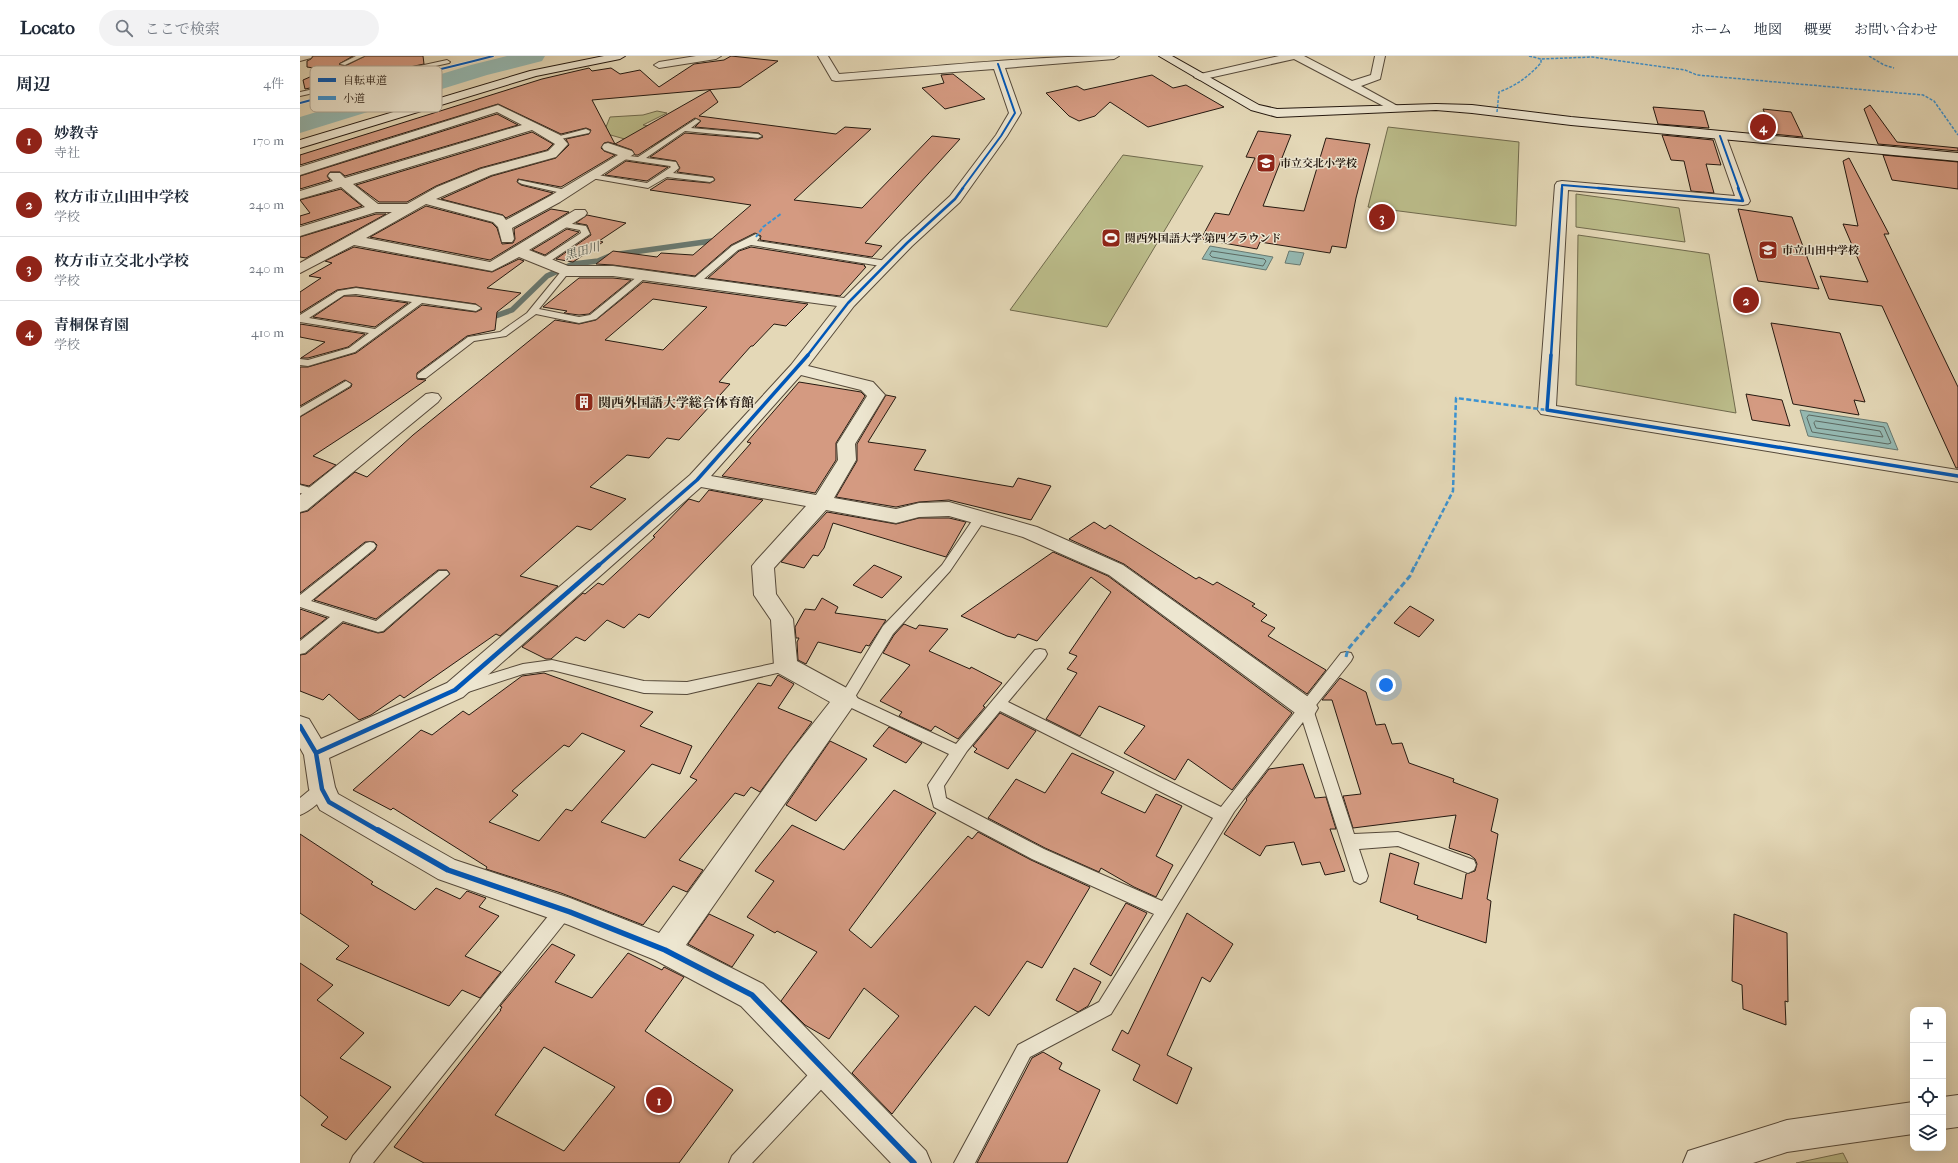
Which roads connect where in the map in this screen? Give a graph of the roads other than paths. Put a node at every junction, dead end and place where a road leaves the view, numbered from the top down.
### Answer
1 (307, 56) edge
2 (361, 56) edge
3 (620, 56) edge
4 (716, 56) edge
5 (823, 56) edge
6 (1114, 56) edge
7 (1164, 56) edge
8 (1294, 56) edge
9 (1380, 56) edge
10 (300, 58) edge
11 (447, 62) dead end
12 (343, 64) dead end
13 (998, 64) junction
14 (429, 66) edge
15 (659, 66) dead end
16 (1200, 77) junction
17 (1352, 85) junction
18 (310, 92) edge
19 (300, 94) edge
20 (442, 101) edge
21 (1397, 109) junction
22 (405, 112) edge
23 (696, 121) dead end
24 (533, 126) junction
25 (684, 129) junction
26 (586, 131) dead end
27 (758, 136) dead end
28 (1720, 136) junction
29 (556, 138) junction
30 (300, 144) edge
31 (608, 147) dead end
32 (623, 156) junction
33 (1958, 157) edge
34 (640, 159) junction
35 (319, 165) junction
36 (300, 171) edge
37 (719, 173) dead end
38 (666, 174) junction
39 (591, 176) junction
40 (710, 180) junction
41 (343, 182) junction
42 (522, 182) dead end
43 (703, 186) dead end
44 (566, 192) junction
45 (300, 195) edge
46 (425, 200) junction
47 (375, 208) junction
48 (410, 208) junction
49 (580, 213) dead end
50 (562, 224) junction
51 (505, 226) junction
52 (300, 232) edge
53 (352, 240) junction
54 (523, 247) junction
55 (887, 264) junction
56 (557, 268) junction
57 (300, 269) edge
58 (646, 274) junction
59 (695, 282) junction
60 (420, 301) junction
61 (848, 303) junction
62 (476, 308) dead end
63 (533, 311) junction
64 (300, 319) edge
65 (378, 332) junction
66 (300, 362) edge
67 (797, 369) junction
68 (422, 376) dead end
69 (346, 384) dead end
70 (432, 398) dead end
71 (301, 410) edge
72 (1958, 476) edge
73 (697, 480) junction
74 (305, 496) edge
75 (820, 504) junction
76 (980, 518) junction
77 (370, 546) dead end
78 (444, 574) dead end
79 (300, 602) edge
80 (341, 615) junction
81 (300, 649) edge
82 (1040, 654) dead end
83 (1346, 657) dead end
84 (786, 666) junction
85 (455, 690) junction
86 (846, 699) junction
87 (999, 704) junction
88 (1306, 708) junction
89 (300, 726) edge
90 (959, 752) junction
91 (316, 753) junction
92 (322, 789) junction
93 (300, 808) edge
94 (1224, 816) junction
95 (1349, 842) junction
96 (1468, 865) dead end
97 (1360, 876) dead end
98 (564, 910) junction
99 (1166, 911) junction
100 (665, 950) junction
101 (825, 1072) junction
102 (1958, 1111) edge
103 (1946, 1113) edge
104 (1910, 1118) edge
105 (360, 1163) edge
106 (739, 1163) edge
107 (914, 1163) edge
108 (964, 1163) edge
109 (1700, 1163) edge

1 - 10 street
2 - 12 lane
3 - 20 street
4 - 15 street
5 - 13 street
6 - 13 street
7 - 16 street
8 - 16 street
8 - 17 street
9 - 17 street
11 - 14 lane
13 - 55 street
16 - 21 street
17 - 21 street
18 - 19 lane
21 - 28 street
22 - 30 street
23 - 25 lane
24 - 29 street
24 - 35 street
24 - 41 street
25 - 27 lane
25 - 34 lane
26 - 29 lane
28 - 33 street
28 - 72 street
29 - 46 street
31 - 32 street
32 - 34 lane
32 - 39 street
34 - 38 lane
35 - 36 street
35 - 41 street
37 - 40 lane
38 - 39 lane
38 - 40 lane
39 - 44 street
40 - 43 lane
41 - 45 street
41 - 47 street
42 - 44 lane
44 - 51 street
46 - 48 street
46 - 51 street
47 - 48 street
47 - 52 street
48 - 53 street
49 - 50 street
50 - 54 street
50 - 56 lane
51 - 54 street
53 - 54 street
53 - 57 street
54 - 56 street
55 - 59 lane
55 - 61 street
56 - 58 street
56 - 63 lane
58 - 59 street
58 - 63 lane
59 - 61 street
60 - 62 lane
60 - 64 lane
60 - 65 lane
61 - 67 street
63 - 68 lane
64 - 65 lane
65 - 66 lane
67 - 73 street
67 - 75 street
69 - 71 lane
70 - 74 street
73 - 75 street
73 - 85 street
75 - 76 street
75 - 84 street
76 - 86 lane
76 - 88 street
77 - 79 lane
78 - 80 lane
79 - 80 lane
80 - 81 lane
82 - 87 lane
83 - 88 lane
84 - 85 lane
84 - 86 street
85 - 91 street
86 - 90 lane
86 - 100 street
87 - 90 lane
87 - 94 lane
88 - 94 lane
88 - 95 lane
89 - 91 street
90 - 99 lane
91 - 92 street
92 - 93 lane
92 - 98 street
94 - 99 lane
95 - 96 lane
95 - 97 lane
98 - 100 street
98 - 105 lane
99 - 108 lane
100 - 101 street
101 - 106 lane
101 - 107 street
102 - 103 street
104 - 109 street

